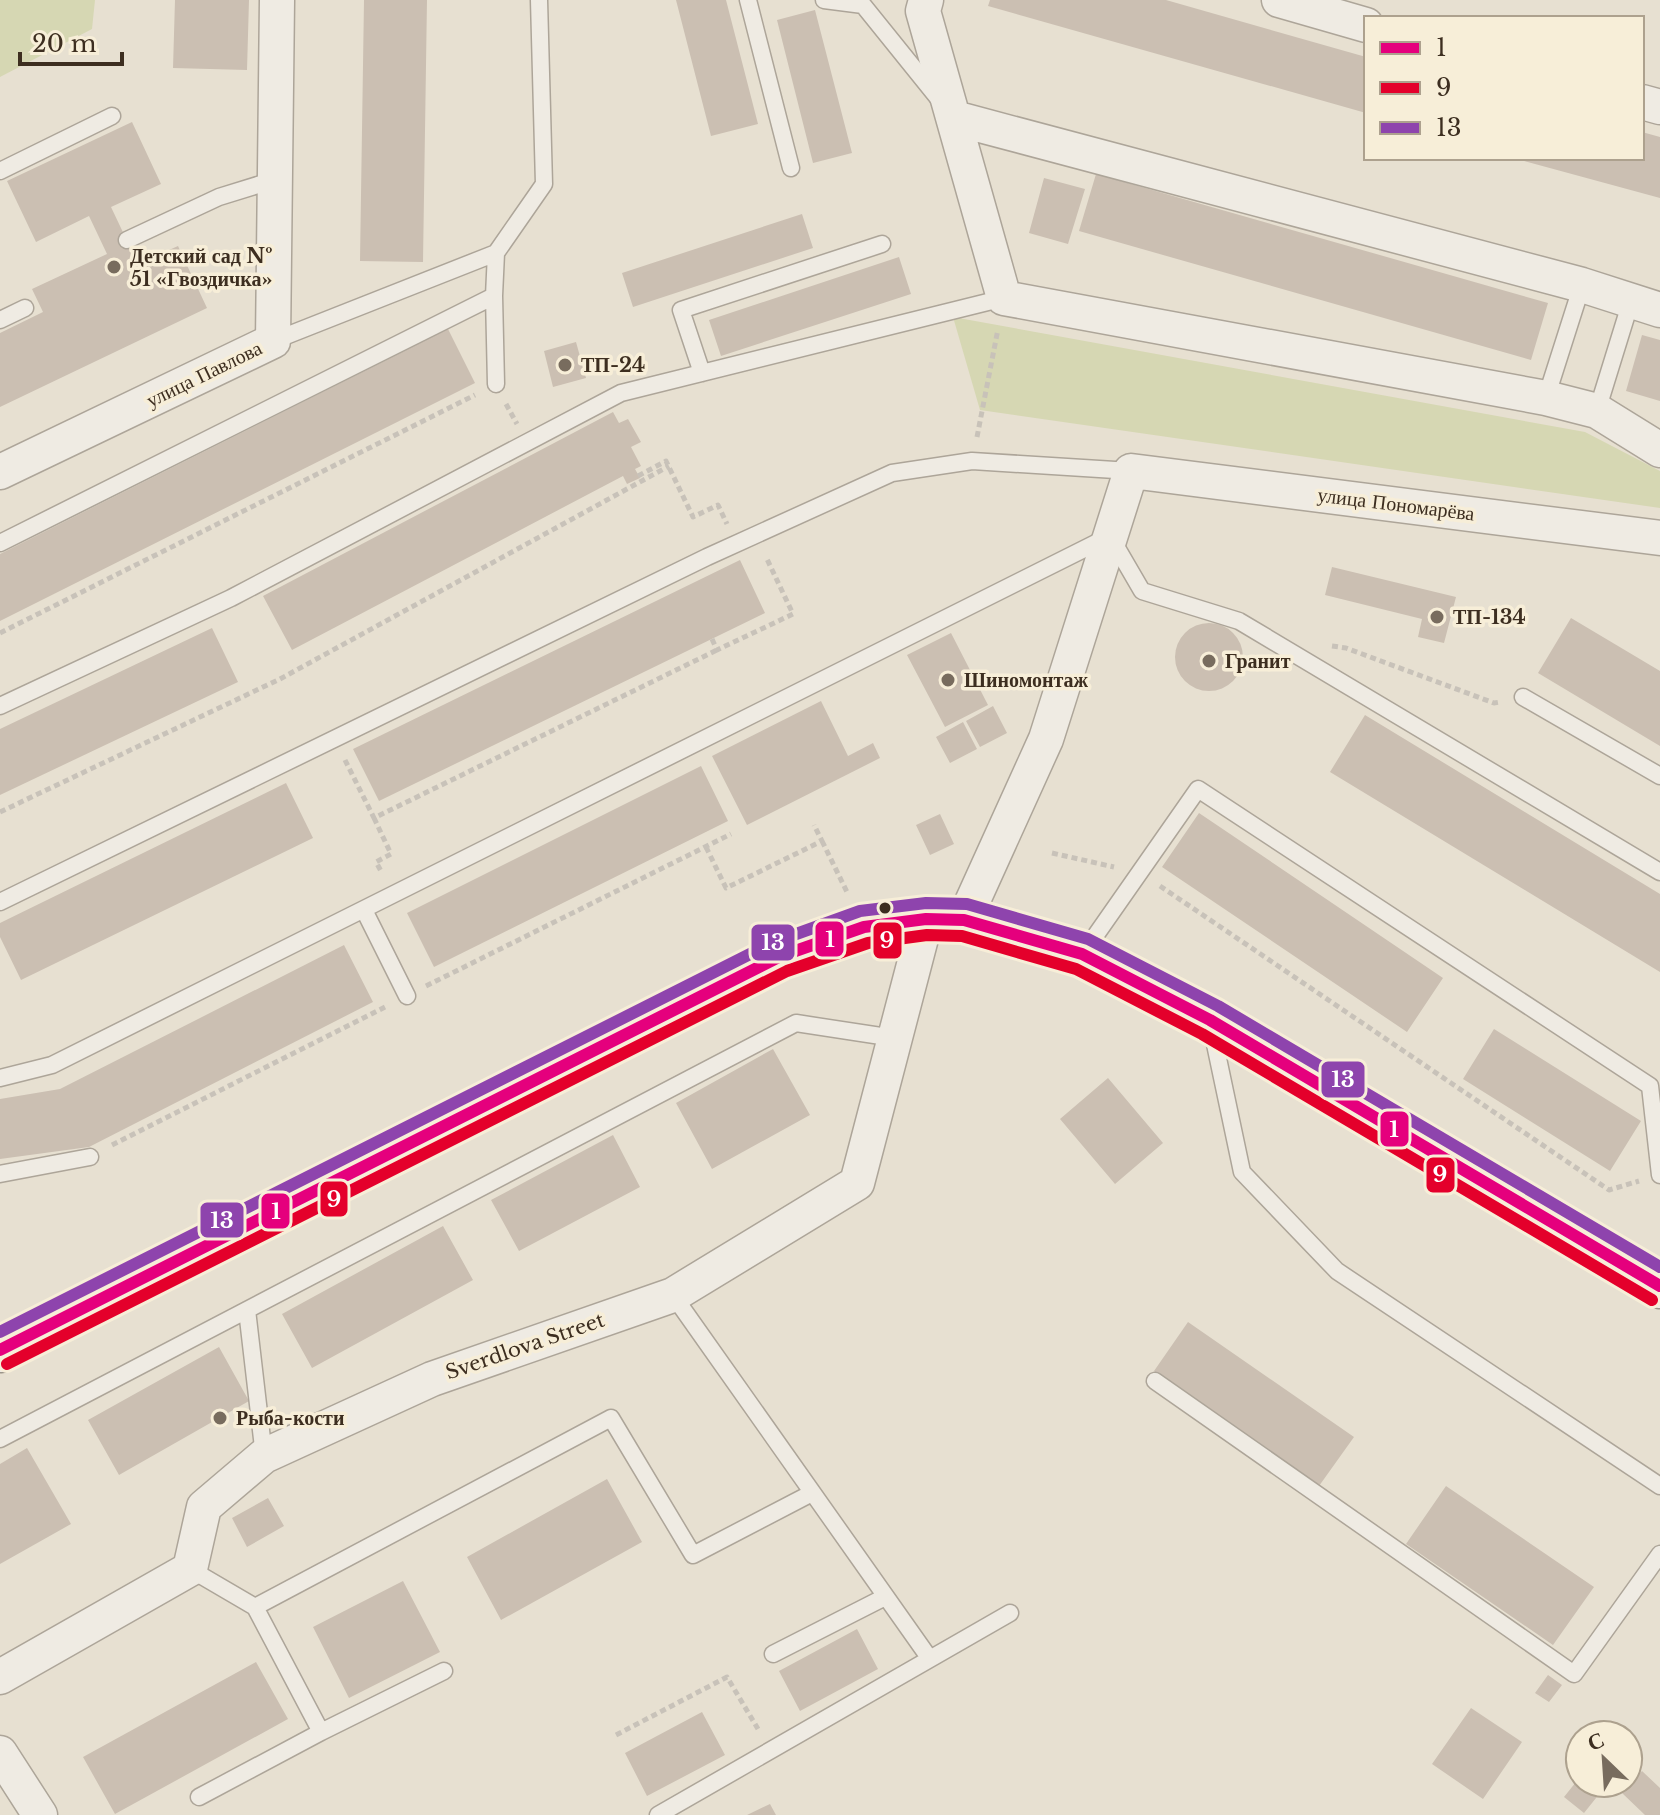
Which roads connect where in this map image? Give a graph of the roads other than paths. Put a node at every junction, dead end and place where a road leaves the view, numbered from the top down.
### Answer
1 (277, 0) edge
2 (539, 0) edge
3 (748, 0) edge
4 (824, 0) edge
5 (926, 0) edge
6 (1279, 0) edge
7 (1364, 24) edge
8 (112, 116) dead end
9 (954, 118) junction
10 (791, 168) dead end
11 (0, 171) edge
12 (274, 180) junction
13 (127, 240) dead end
14 (882, 244) dead end
15 (496, 253) junction
16 (1582, 285) junction
17 (494, 296) junction
18 (1004, 298) junction
19 (1646, 305) edge
20 (25, 308) dead end
21 (0, 320) edge
22 (273, 341) junction
23 (702, 373) junction
24 (496, 384) road end
25 (1546, 398) junction
26 (1597, 411) junction
27 (1660, 450) edge
28 (1131, 471) junction
29 (0, 472) edge
30 (1110, 536) junction
31 (1660, 538) edge
32 (0, 543) edge
33 (1523, 697) road end
34 (0, 706) edge
35 (1660, 776) edge
36 (1660, 872) edge
37 (0, 902) edge
38 (364, 910) junction
39 (945, 919) junction
40 (1082, 954) junction
41 (407, 996) road end
42 (1210, 1020) junction
43 (894, 1038) junction
44 (0, 1078) edge
45 (90, 1157) road end
46 (0, 1174) edge
47 (1659, 1174) edge
48 (1660, 1286) edge
49 (673, 1295) junction
50 (247, 1310) junction
51 (0, 1350) edge
52 (1155, 1381) dead end
53 (0, 1439) edge
54 (264, 1456) junction
55 (1660, 1486) edge
56 (812, 1493) junction
57 (1660, 1554) edge
58 (190, 1569) junction
59 (885, 1597) junction
60 (255, 1607) junction
61 (1010, 1613) dead end
62 (773, 1654) dead end
63 (930, 1659) junction
64 (444, 1671) dead end
65 (0, 1677) edge
66 (321, 1732) junction
67 (0, 1753) edge
68 (199, 1797) dead end
69 (40, 1815) edge
70 (658, 1815) edge

1 - 12 street, улица Павлова
2 - 15 lane
3 - 10 lane
4 - 9 lane
5 - 9 street
6 - 7 street
8 - 11 lane
9 - 16 street
9 - 18 street
12 - 13 lane
12 - 22 street, улица Павлова
14 - 23 lane
15 - 17 lane
15 - 22 lane
16 - 19 street
16 - 25 lane
17 - 24 lane
17 - 32 lane
18 - 23 lane
18 - 25 street
19 - 26 lane
20 - 21 lane
22 - 29 street, улица Павлова
23 - 34 lane
25 - 26 street
26 - 27 street
28 - 30 street, Sverdlova Street
28 - 31 street, улица Пономарёва
28 - 37 lane
30 - 36 lane
30 - 38 lane
30 - 39 street, Sverdlova Street
33 - 35 lane
38 - 41 lane
38 - 44 lane
39 - 40 main road
39 - 43 street, Sverdlova Street
39 - 51 main road
40 - 42 main road
40 - 47 lane
42 - 48 main road
42 - 55 lane
43 - 49 street, Sverdlova Street
43 - 50 lane
45 - 46 lane
49 - 54 street, Sverdlova Street
49 - 56 lane
50 - 53 lane
50 - 54 lane
52 - 57 lane
54 - 58 street, Sverdlova Street
56 - 59 lane
56 - 60 lane
58 - 60 lane
58 - 65 street
59 - 62 lane
59 - 63 lane
60 - 66 lane
61 - 63 lane
63 - 70 lane
64 - 66 lane
66 - 68 lane
67 - 69 street

